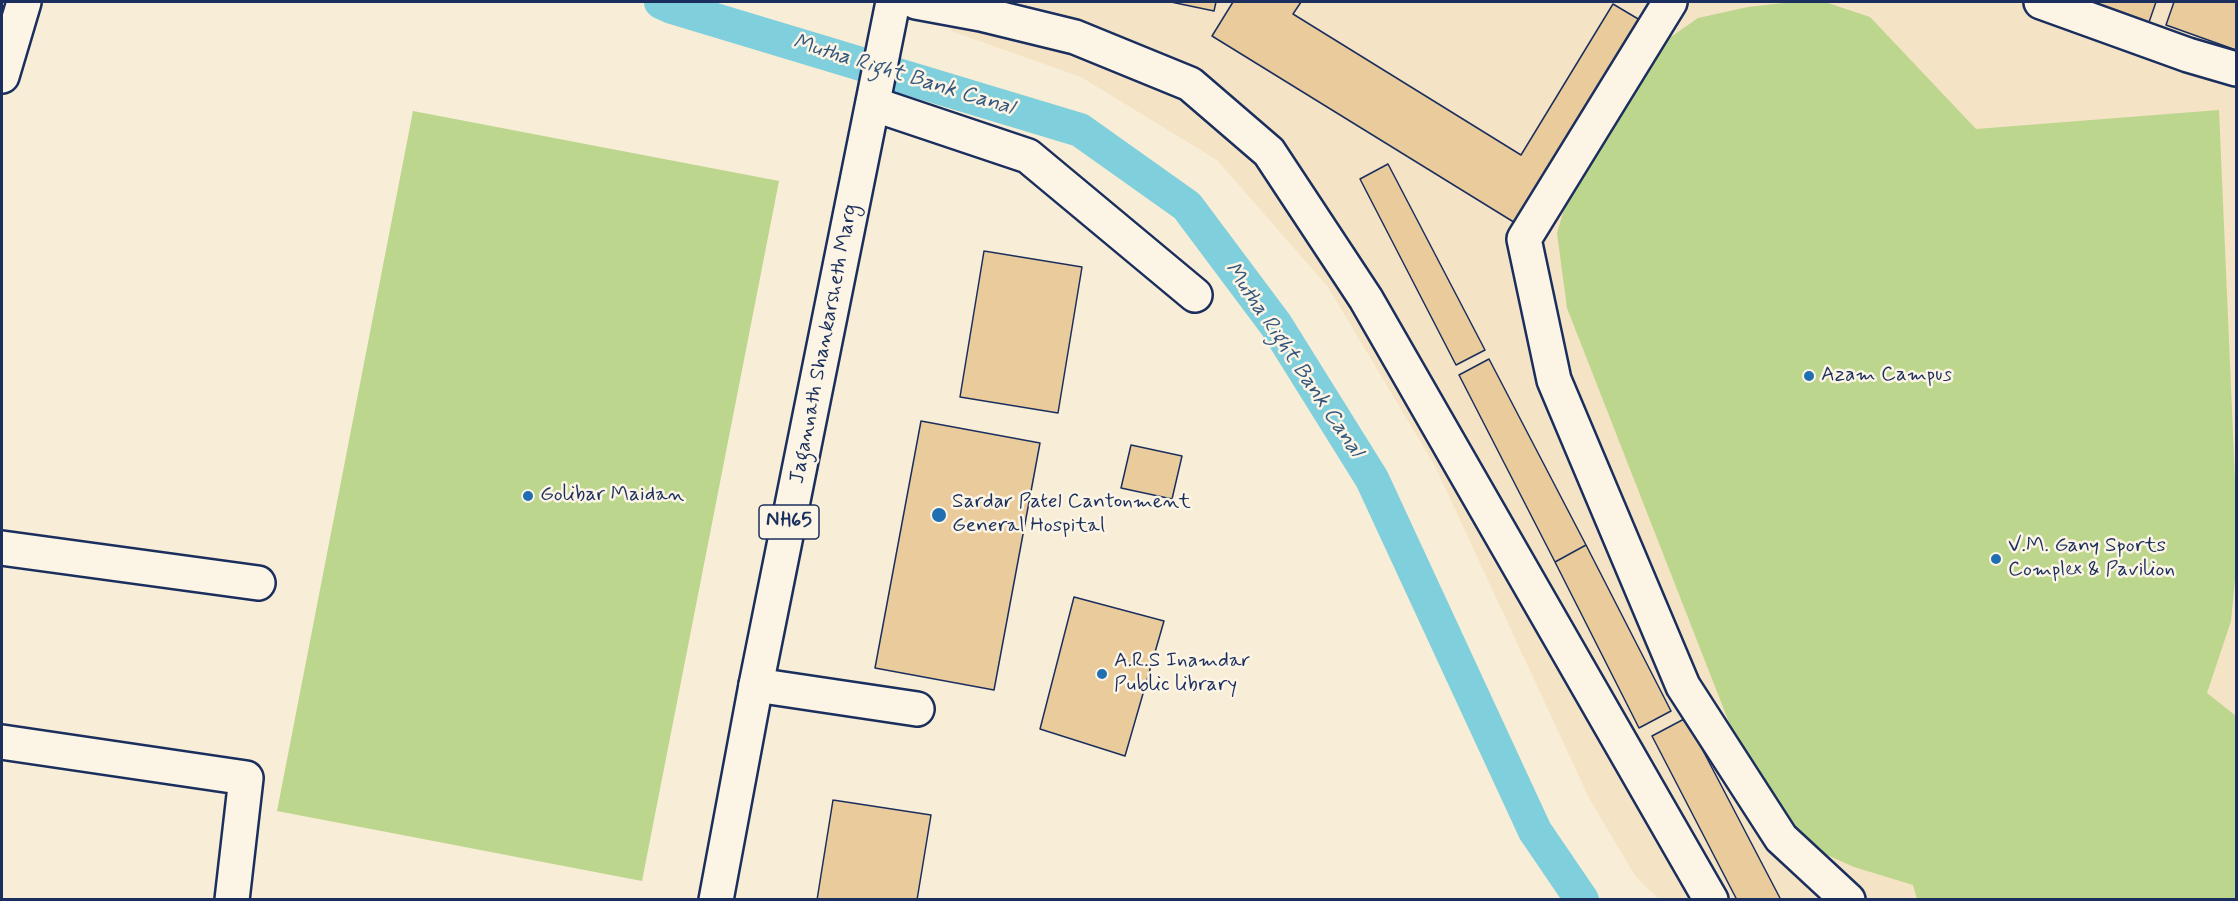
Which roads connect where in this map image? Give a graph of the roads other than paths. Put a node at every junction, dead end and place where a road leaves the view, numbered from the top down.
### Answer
1 (24, 2) edge
2 (893, 2) edge
3 (916, 2) edge
4 (1670, 2) edge
5 (2041, 2) edge
6 (2236, 69) edge
7 (2, 76) edge
8 (873, 104) junction
9 (1195, 295) dead end
10 (2, 548) edge
11 (258, 583) dead end
12 (756, 685) junction
13 (917, 709) dead end
14 (2, 742) edge
15 (232, 900) edge
16 (716, 900) edge
17 (1712, 900) edge
18 (1848, 900) edge

1 - 7 main road
2 - 8 main road, Jagannath Shankarsheth Marg / NH65
3 - 17 main road
4 - 18 main road
5 - 6 main road
8 - 9 main road
8 - 12 main road, Jagannath Shankarsheth Marg / NH65
10 - 11 main road
12 - 13 main road
12 - 16 main road, Jagannath Shankarsheth Marg / NH65
14 - 15 main road

